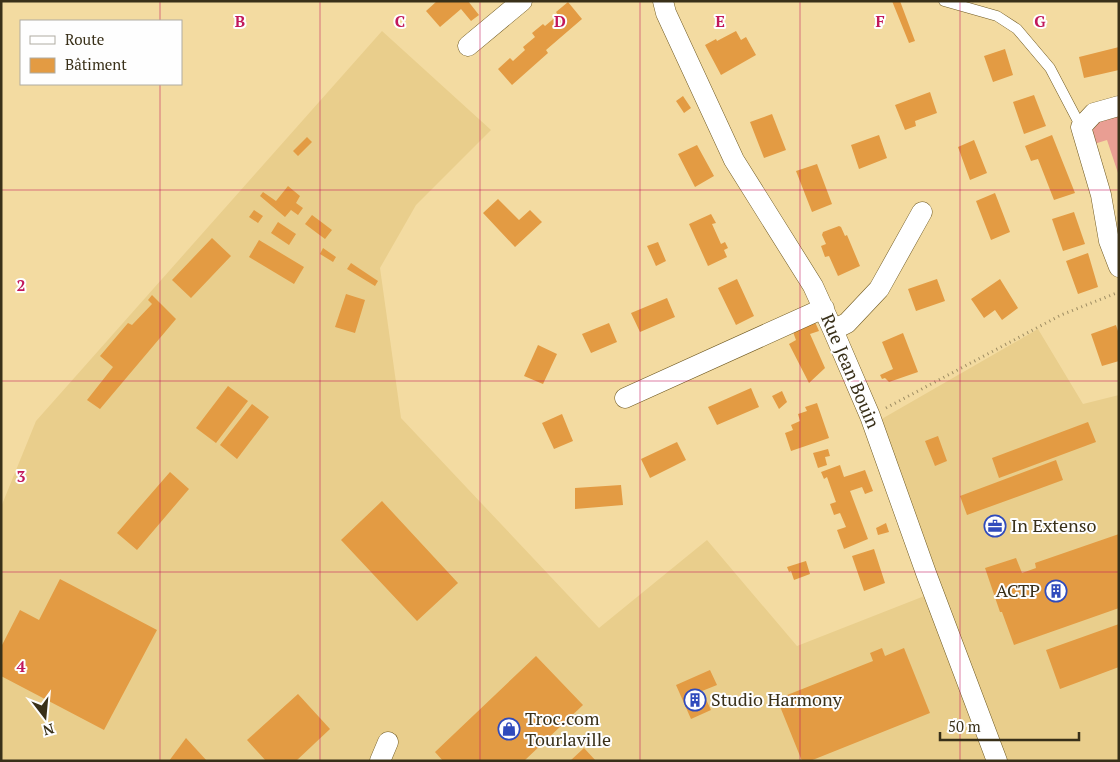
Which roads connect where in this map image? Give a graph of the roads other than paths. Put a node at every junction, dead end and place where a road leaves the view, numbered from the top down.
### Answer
1 (522, 1) edge
2 (663, 1) edge
3 (944, 1) edge
4 (468, 46) dead end
5 (1119, 106) edge
6 (1081, 126) junction
7 (922, 212) dead end
8 (1119, 267) edge
9 (824, 308) junction
10 (834, 330) junction
11 (625, 398) dead end
12 (997, 761) edge

1 - 4 street
2 - 9 street, Rue Jean Bouin
3 - 6 lane
5 - 6 street
6 - 8 street
7 - 10 street
9 - 10 street, Rue Jean Bouin
9 - 11 street
10 - 12 street, Rue Jean Bouin

